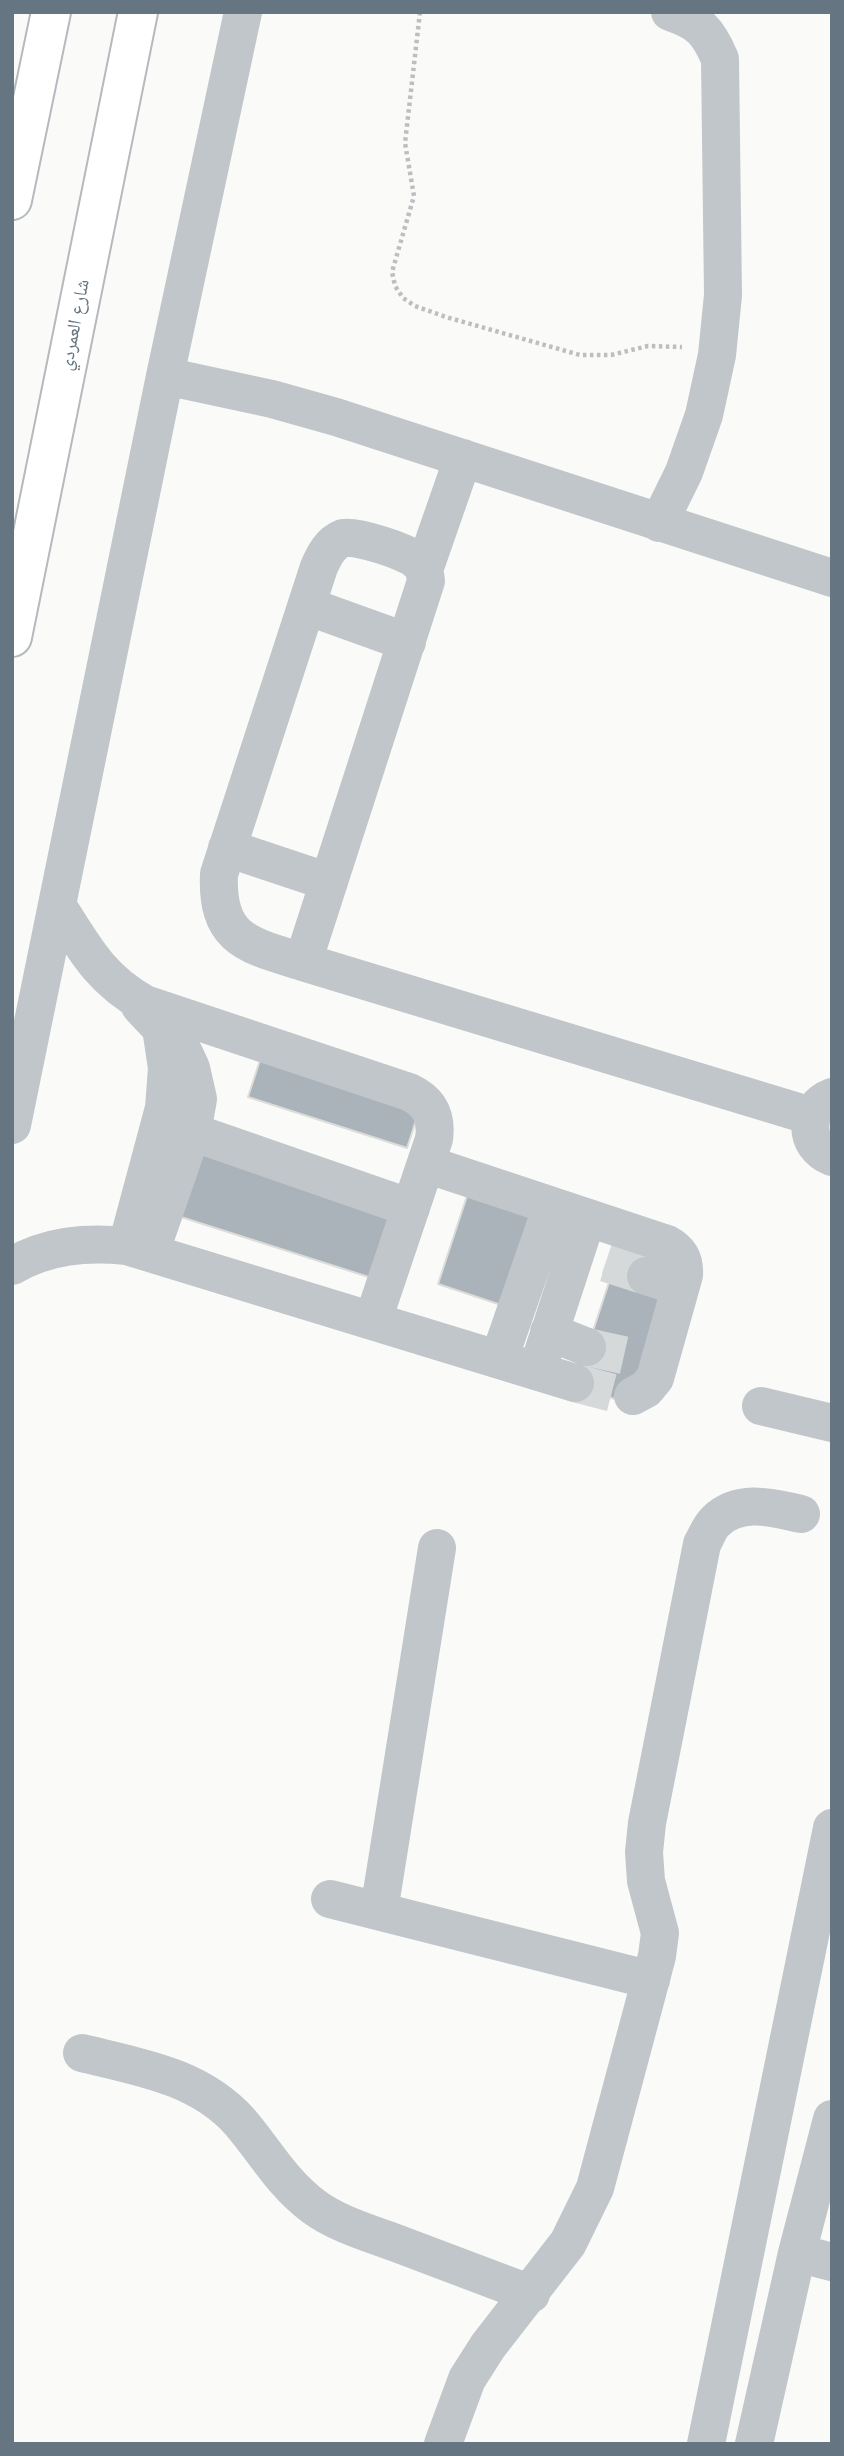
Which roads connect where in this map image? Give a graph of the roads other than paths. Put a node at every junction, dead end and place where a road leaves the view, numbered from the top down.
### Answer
1 (51, 12) edge
2 (138, 12) edge
3 (243, 12) edge
4 (670, 12) edge
5 (12, 200) edge
6 (165, 376) junction
7 (464, 458) junction
8 (659, 523) junction
9 (424, 570) junction
10 (832, 578) edge
11 (307, 606) junction
12 (12, 637) edge
13 (407, 642) junction
14 (228, 848) junction
15 (328, 882) junction
16 (57, 905) junction
17 (303, 962) junction
18 (128, 995) junction
19 (161, 1028) junction
20 (822, 1106) edge
21 (12, 1125) edge
22 (192, 1132) junction
23 (832, 1157) edge
24 (426, 1164) junction
25 (411, 1208) junction
26 (580, 1235) junction
27 (139, 1249) junction
28 (12, 1266) edge
29 (376, 1310) junction
30 (549, 1332) junction
31 (587, 1347) tunnel mouth
32 (503, 1350) junction
33 (537, 1370) junction
34 (575, 1383) tunnel mouth
35 (633, 1396) dead end
36 (761, 1406) dead end
37 (832, 1423) edge
38 (801, 1514) dead end
39 (437, 1548) dead end
40 (832, 1828) edge
41 (330, 1899) dead end
42 (379, 1911) junction
43 (651, 1980) junction
44 (82, 2053) dead end
45 (832, 2119) edge
46 (814, 2258) edge
47 (531, 2294) junction
48 (443, 2444) edge
49 (706, 2444) edge
50 (754, 2444) edge

1 - 5 main road
2 - 12 main road, شارع العمردي
3 - 6 street
4 - 8 street
6 - 7 street
6 - 16 street
7 - 8 street
7 - 9 street
8 - 10 street
9 - 11 street
9 - 13 street
11 - 13 street
11 - 14 street
13 - 15 street
14 - 15 street
14 - 17 street
15 - 17 street
16 - 18 street
16 - 21 street
17 - 20 street
18 - 19 street
18 - 24 street
19 - 22 street
19 - 27 street
20 - 23 street
22 - 25 street
22 - 27 street
24 - 25 street
24 - 26 street
25 - 29 street
26 - 30 street
26 - 32 street
26 - 35 street
27 - 28 street
27 - 29 street
29 - 32 street
30 - 31 street
30 - 33 street
32 - 33 street
33 - 34 street
36 - 37 street
38 - 43 street
39 - 42 street
40 - 49 street
41 - 42 street
42 - 43 street
43 - 47 street
44 - 47 street
45 - 46 street
46 - 50 street
47 - 48 street

